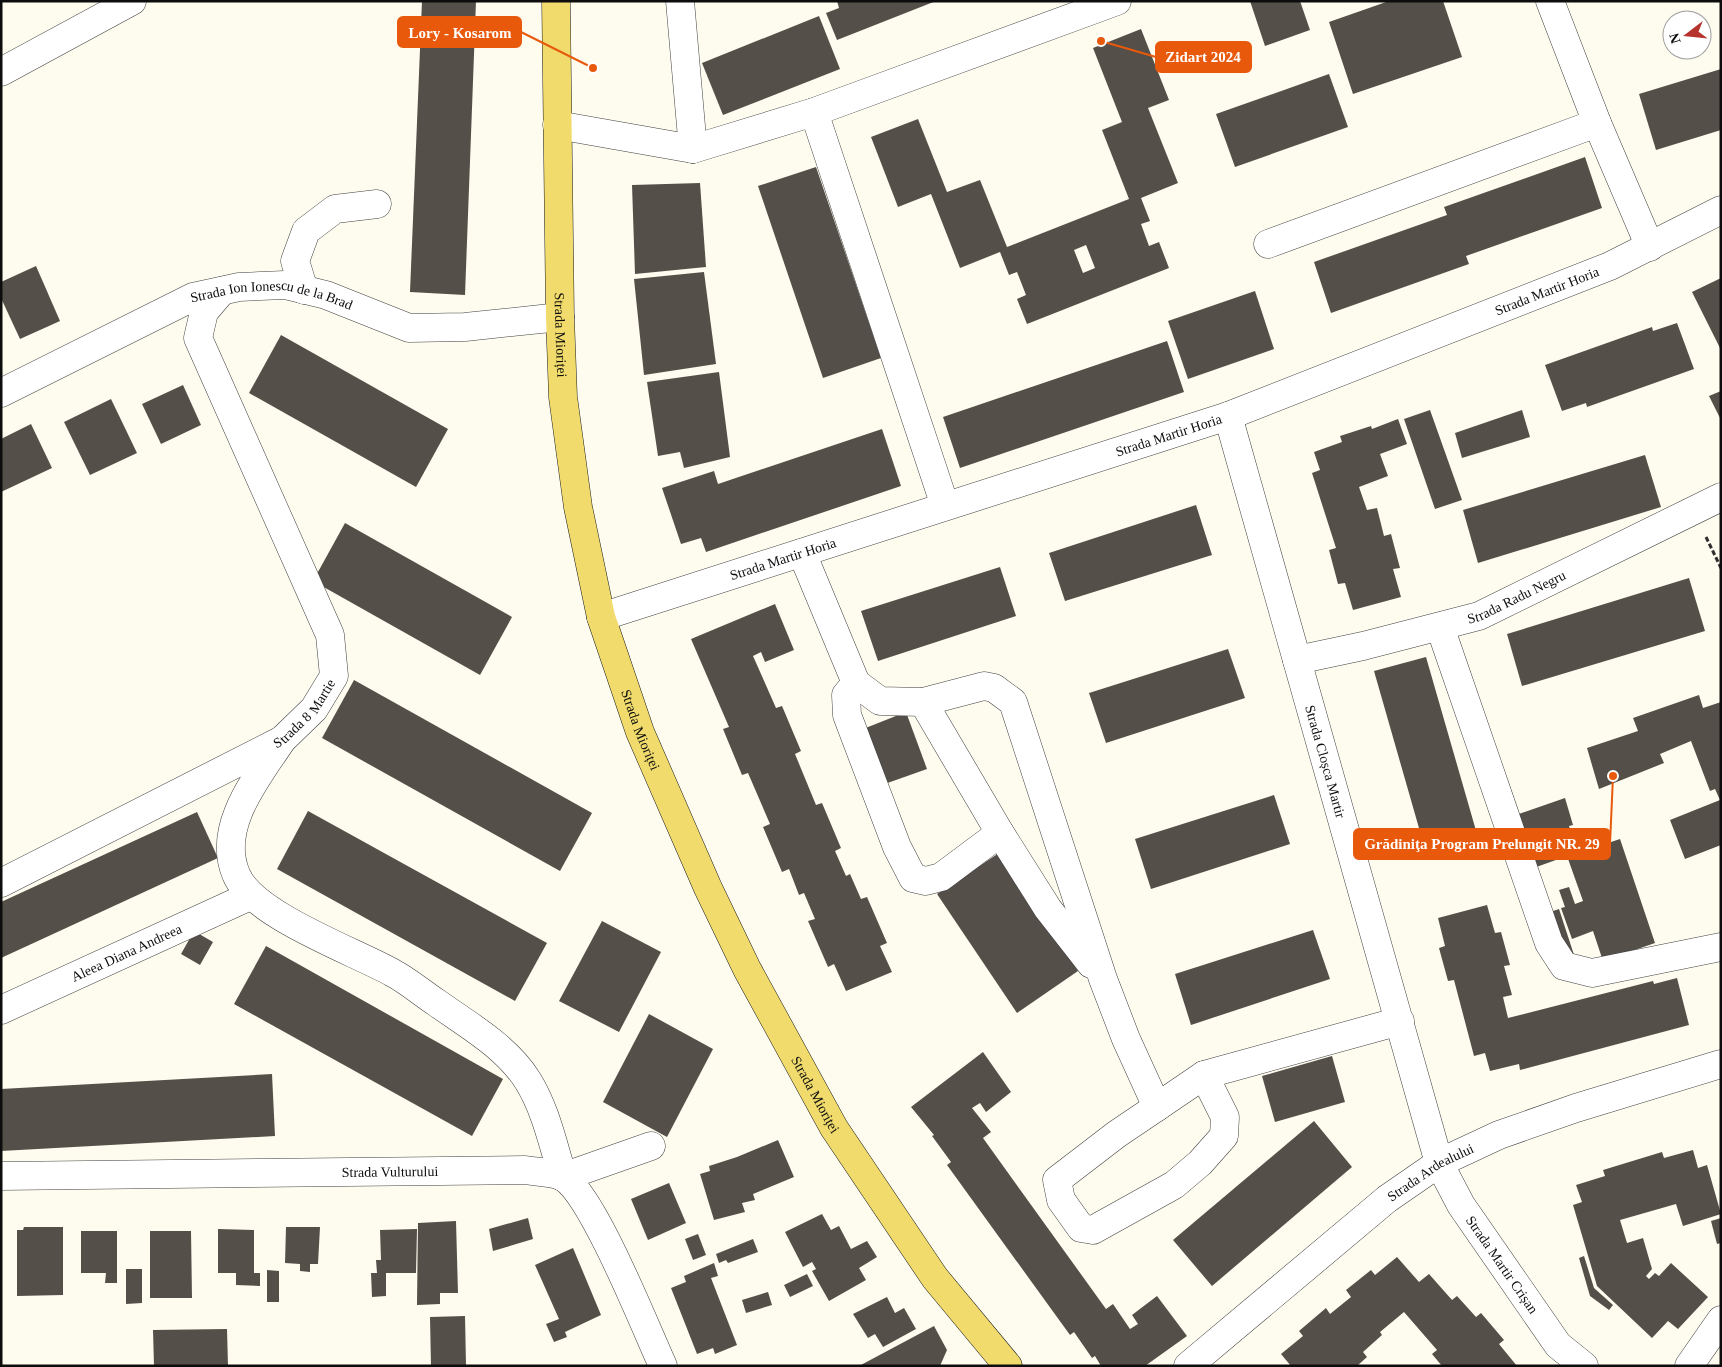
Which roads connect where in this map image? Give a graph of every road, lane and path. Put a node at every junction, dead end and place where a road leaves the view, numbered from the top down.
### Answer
1 (132, 1) edge
2 (556, 1) edge
3 (680, 1) edge
4 (1117, 1) edge
5 (1550, 1) edge
6 (1071, 9) edge
7 (1, 72) edge
8 (814, 112) junction
9 (1597, 123) junction
10 (557, 125) junction
11 (693, 149) junction
12 (377, 204) dead end
13 (1721, 210) edge
14 (1268, 244) dead end
15 (1650, 247) junction
16 (222, 290) junction
17 (304, 290) junction
18 (560, 318) junction
19 (1, 393) edge
20 (1228, 416) junction
21 (1721, 496) edge
22 (945, 506) junction
23 (802, 553) junction
24 (601, 616) junction
25 (1440, 627) junction
26 (1297, 660) junction
27 (856, 683) junction
28 (923, 702) junction
29 (282, 740) junction
30 (1000, 834) junction
31 (1, 883) edge
32 (250, 896) junction
33 (1721, 947) edge
34 (1103, 979) junction
35 (1, 1010) edge
36 (1400, 1021) junction
37 (1721, 1064) edge
38 (1204, 1075) junction
39 (1157, 1107) junction
40 (651, 1146) dead end
41 (1439, 1163) junction
42 (1, 1176) edge
43 (563, 1177) junction
44 (1721, 1320) edge
45 (1576, 1363) edge
46 (662, 1366) edge
47 (1008, 1366) edge
48 (1188, 1366) edge
49 (1689, 1366) edge

1 - 7 street
2 - 10 main road, Strada Mioriței
3 - 11 street
4 - 6 street
5 - 9 street
6 - 8 street
8 - 11 street
8 - 22 street
9 - 14 street
9 - 15 street
10 - 11 street
10 - 18 main road, Strada Mioriței
12 - 17 street
13 - 15 street, Strada Martir Horia
15 - 20 street, Strada Martir Horia
16 - 17 street, Strada Ion Ionescu de la Brad
16 - 19 street, Strada Ion Ionescu de la Brad
16 - 29 street, Strada 8 Martie
17 - 18 street, Strada Ion Ionescu de la Brad
18 - 24 main road, Strada Mioriței
20 - 22 street, Strada Martir Horia
20 - 26 street, Strada Cloșca Martir
21 - 25 street, Strada Radu Negru
22 - 23 street, Strada Martir Horia
23 - 24 street, Strada Martir Horia
23 - 27 street
24 - 47 main road, Strada Mioriței
25 - 26 street, Strada Radu Negru
25 - 33 street
26 - 36 street, Strada Cloșca Martir
27 - 28 street
27 - 30 street
28 - 30 street
28 - 34 street
29 - 31 street, Strada 8 Martie
29 - 32 street
30 - 34 street
32 - 35 street, Aleea Diana Andreea
32 - 43 street
34 - 39 street
36 - 38 street
36 - 41 street, Strada Cloșca Martir
37 - 41 street, Strada Ardealului
38 - 39 street
38 - 39 street
40 - 43 street
41 - 45 street, Strada Martir Crișan
41 - 48 street, Strada Ardealului
42 - 43 street, Strada Vulturului
43 - 46 street
44 - 49 street

